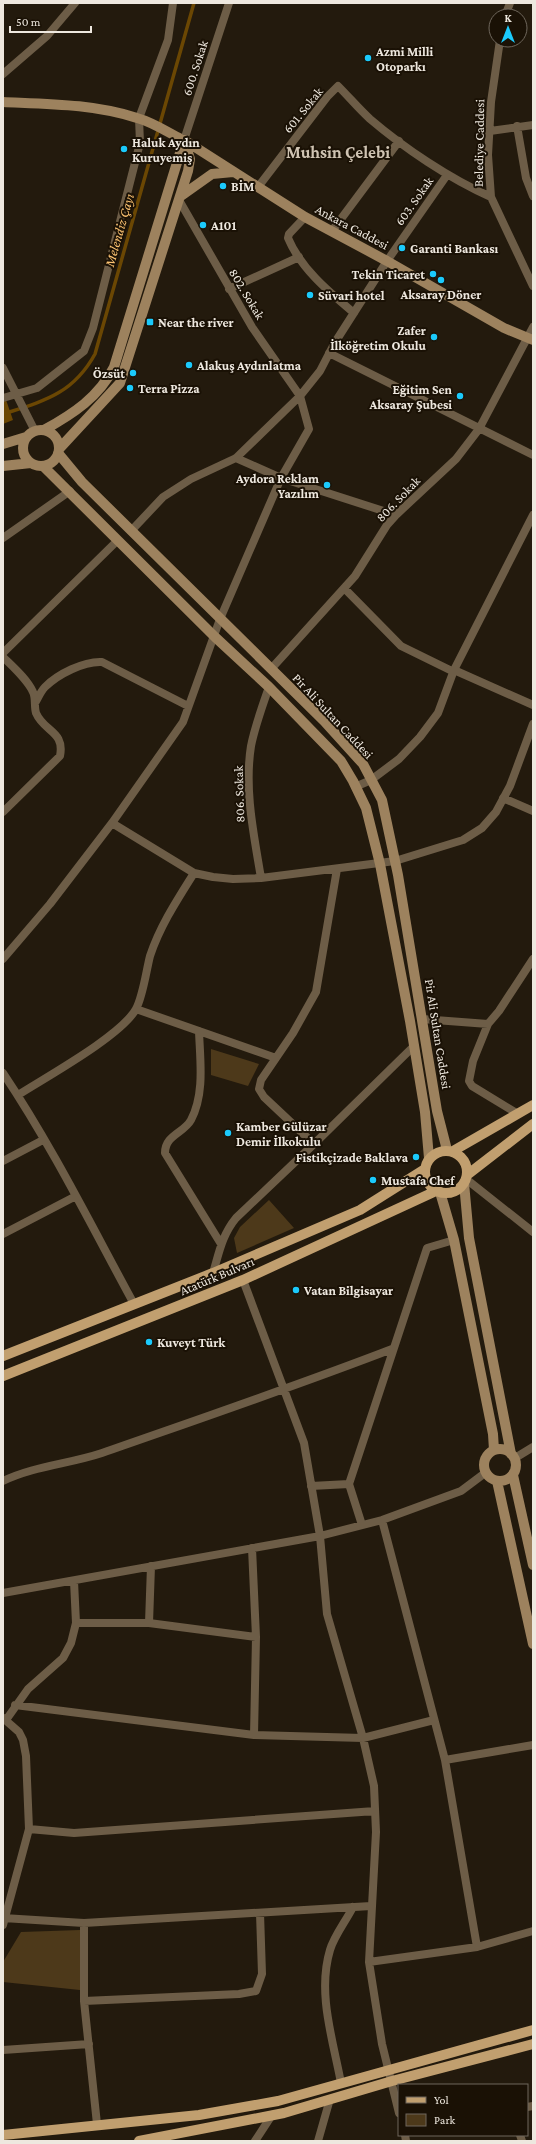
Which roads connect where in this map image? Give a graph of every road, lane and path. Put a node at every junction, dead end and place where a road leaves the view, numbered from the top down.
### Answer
1 (75, 3) edge
2 (173, 3) edge
3 (229, 3) edge
4 (499, 48) edge
5 (3, 74) edge
6 (3, 102) edge
7 (139, 118) junction
8 (533, 125) edge
9 (517, 126) junction
10 (490, 131) junction
11 (182, 139) junction
12 (399, 141) junction
13 (233, 172) junction
14 (447, 175) junction
15 (258, 188) junction
16 (533, 196) edge
17 (491, 197) junction
18 (180, 198) junction
19 (305, 217) junction
20 (332, 231) junction
21 (299, 257) junction
22 (387, 260) junction
23 (533, 286) edge
24 (229, 289) junction
25 (354, 313) junction
26 (533, 327) edge
27 (530, 338) edge
28 (329, 354) junction
29 (3, 368) edge
30 (15, 394) junction
31 (300, 396) junction
32 (3, 398) edge
33 (479, 429) junction
34 (40, 430) junction
35 (26, 437) junction
36 (3, 444) edge
37 (58, 451) junction
38 (533, 455) edge
39 (236, 458) junction
40 (31, 463) junction
41 (3, 466) edge
42 (43, 466) junction
43 (281, 478) junction
44 (70, 490) junction
45 (396, 515) junction
46 (533, 515) edge
47 (131, 531) junction
48 (3, 538) edge
49 (117, 541) junction
50 (344, 588) junction
51 (220, 619) junction
52 (215, 637) junction
53 (4, 652) edge
54 (271, 669) junction
55 (454, 671) junction
56 (269, 687) junction
57 (35, 703) junction
58 (533, 705) edge
59 (188, 706) junction
60 (533, 724) edge
61 (371, 780) junction
62 (355, 786) junction
63 (503, 798) junction
64 (533, 811) edge
65 (3, 812) edge
66 (112, 823) junction
67 (395, 861) junction
68 (380, 864) junction
69 (337, 869) junction
70 (194, 873) junction
71 (261, 878) junction
72 (3, 959) edge
73 (533, 959) edge
74 (136, 1009) junction
75 (422, 1019) junction
76 (410, 1021) junction
77 (488, 1024) junction
78 (199, 1031) junction
79 (427, 1044) junction
80 (414, 1046) junction
81 (276, 1058) junction
82 (3, 1073) edge
83 (18, 1095) junction
84 (533, 1105) edge
85 (518, 1114) junction
86 (533, 1124) edge
87 (43, 1140) junction
88 (314, 1144) junction
89 (450, 1151) junction
90 (429, 1158) junction
91 (3, 1160) edge
92 (425, 1169) junction
93 (466, 1179) junction
94 (438, 1191) junction
95 (76, 1196) junction
96 (533, 1232) edge
97 (3, 1234) edge
98 (454, 1240) junction
99 (221, 1244) junction
100 (214, 1273) junction
101 (243, 1280) junction
102 (134, 1304) junction
103 (392, 1349) junction
104 (3, 1356) edge
105 (3, 1376) edge
106 (285, 1390) junction
107 (533, 1446) edge
108 (494, 1450) junction
109 (513, 1456) junction
110 (485, 1473) junction
111 (513, 1475) junction
112 (3, 1481) edge
113 (496, 1481) junction
114 (350, 1484) junction
115 (311, 1486) junction
116 (382, 1520) junction
117 (362, 1525) junction
118 (320, 1536) junction
119 (252, 1548) junction
120 (533, 1565) edge
121 (151, 1566) junction
122 (74, 1581) junction
123 (3, 1593) edge
124 (76, 1623) junction
125 (149, 1623) junction
126 (256, 1637) junction
127 (533, 1644) edge
128 (16, 1705) junction
129 (5, 1719) edge
130 (434, 1720) junction
131 (254, 1735) junction
132 (363, 1738) junction
133 (533, 1745) edge
134 (445, 1760) junction
135 (375, 1811) junction
136 (29, 1829) junction
137 (371, 1906) junction
138 (353, 1907) junction
139 (260, 1913) junction
140 (4, 1921) edge
141 (84, 1923) junction
142 (533, 1931) edge
143 (477, 1947) junction
144 (369, 1962) junction
145 (84, 2001) junction
146 (533, 2030) edge
147 (89, 2044) junction
148 (533, 2044) edge
149 (3, 2050) edge
150 (389, 2070) junction
151 (392, 2081) junction
152 (341, 2083) junction
153 (330, 2099) junction
154 (398, 2108) edge
155 (272, 2115) junction
156 (97, 2124) junction
157 (3, 2135) edge
158 (139, 2141) edge
159 (255, 2141) edge
160 (318, 2141) edge

1 - 5 street
2 - 7 street
3 - 11 street, 600. Sokak
4 - 10 street, Belediye Caddesi
6 - 7 main road, Ankara Caddesi
7 - 11 main road, Ankara Caddesi
7 - 30 street
8 - 9 street
9 - 10 street
9 - 16 street
10 - 17 street, Belediye Caddesi
11 - 13 main road, Ankara Caddesi
11 - 18 main road
11 - 34 main road
12 - 14 street
12 - 15 street, 601. Sokak
12 - 20 street
13 - 15 main road, Ankara Caddesi
13 - 18 main road
14 - 17 street
14 - 22 street, 603. Sokak
15 - 19 main road, Ankara Caddesi
17 - 23 street, Belediye Caddesi
18 - 24 street, 802. Sokak
18 - 37 main road
19 - 20 main road, Ankara Caddesi
19 - 21 street
20 - 22 main road, Ankara Caddesi
21 - 24 street
21 - 25 street
22 - 25 street, 603. Sokak
22 - 27 main road, Ankara Caddesi
24 - 31 street, 802. Sokak
25 - 28 street, 603. Sokak
26 - 27 street, 806. Sokak
27 - 33 street, 806. Sokak
28 - 31 street, 603. Sokak
28 - 33 street
29 - 30 street
30 - 32 street
30 - 34 street
31 - 39 street, 603. Sokak
31 - 43 street, 802. Sokak
33 - 38 street
33 - 45 street, 806. Sokak
34 - 35 main road
34 - 37 main road
35 - 36 main road
35 - 40 main road
37 - 42 main road
37 - 47 main road, Pir Ali Sultan Caddesi
39 - 43 street
39 - 47 street, 603. Sokak
40 - 41 main road
40 - 42 main road
42 - 44 main road
43 - 45 street
43 - 51 street, 802. Sokak
44 - 48 street
44 - 49 main road
45 - 50 street, 806. Sokak
46 - 55 street
47 - 51 main road, Pir Ali Sultan Caddesi
49 - 52 main road
49 - 53 street
50 - 54 street, 806. Sokak
50 - 55 street
51 - 52 street, 802. Sokak
51 - 54 main road, Pir Ali Sultan Caddesi
52 - 56 main road
52 - 59 street, 802. Sokak
53 - 57 street
54 - 61 main road, Pir Ali Sultan Caddesi
55 - 58 street
55 - 61 street
56 - 62 main road
56 - 71 street, 806. Sokak
57 - 59 street
57 - 65 street
59 - 66 street, 802. Sokak
60 - 63 street
61 - 62 street
61 - 67 main road, Pir Ali Sultan Caddesi
62 - 68 main road
63 - 64 street
63 - 67 street
66 - 70 street
66 - 72 street, 802. Sokak
67 - 68 street
67 - 75 main road, Pir Ali Sultan Caddesi
68 - 69 street
68 - 76 main road
69 - 71 street
69 - 81 street
70 - 71 street
70 - 74 street
73 - 77 street
74 - 78 street
74 - 83 street
75 - 76 main road
75 - 77 street
75 - 79 main road, Pir Ali Sultan Caddesi
76 - 80 main road
77 - 85 street
78 - 81 street
78 - 99 street
79 - 80 main road
79 - 89 main road, Pir Ali Sultan Caddesi
80 - 88 street
80 - 90 main road
81 - 88 street
82 - 83 street
83 - 87 street
84 - 85 main road
85 - 89 main road
86 - 93 main road
87 - 91 street
87 - 95 street
88 - 99 street
89 - 90 main road
89 - 93 main road
90 - 92 main road
92 - 94 main road
92 - 100 main road, Atatürk Bulvarı
93 - 94 main road
93 - 96 street
93 - 109 main road
94 - 98 main road
94 - 101 main road, Atatürk Bulvarı
95 - 97 street
95 - 102 street
98 - 103 street
98 - 108 main road
99 - 100 street
100 - 102 main road, Atatürk Bulvarı
101 - 105 main road, Atatürk Bulvarı
101 - 106 street
102 - 104 main road, Atatürk Bulvarı
103 - 106 street
103 - 114 street
106 - 112 street
106 - 115 street
107 - 109 street
108 - 109 main road
108 - 110 main road
109 - 111 main road
110 - 113 main road
110 - 116 street
111 - 113 main road
111 - 120 main road
113 - 127 main road
114 - 115 street
114 - 117 street
115 - 118 street
116 - 117 street
116 - 130 street
117 - 118 street
118 - 119 street
118 - 132 street
119 - 121 street
119 - 126 street
121 - 122 street
121 - 125 street
122 - 123 street
122 - 124 street
124 - 125 street
124 - 128 street
125 - 126 street
126 - 131 street
128 - 129 street
128 - 131 street
129 - 136 street
130 - 132 street
130 - 134 street
131 - 132 street
132 - 135 street
133 - 134 street
134 - 143 street
135 - 136 street
135 - 137 street
136 - 140 street
137 - 138 street
137 - 144 street
138 - 139 street
138 - 152 street
139 - 141 street
139 - 145 street
140 - 141 street
141 - 145 street
142 - 143 street
143 - 144 street
144 - 150 street
145 - 147 street
146 - 150 main road
147 - 149 street
147 - 156 street
148 - 151 main road
150 - 151 street
150 - 152 main road
151 - 153 main road
151 - 154 street
152 - 156 main road
153 - 155 main road
153 - 160 street
155 - 158 main road
155 - 159 street
156 - 157 main road

